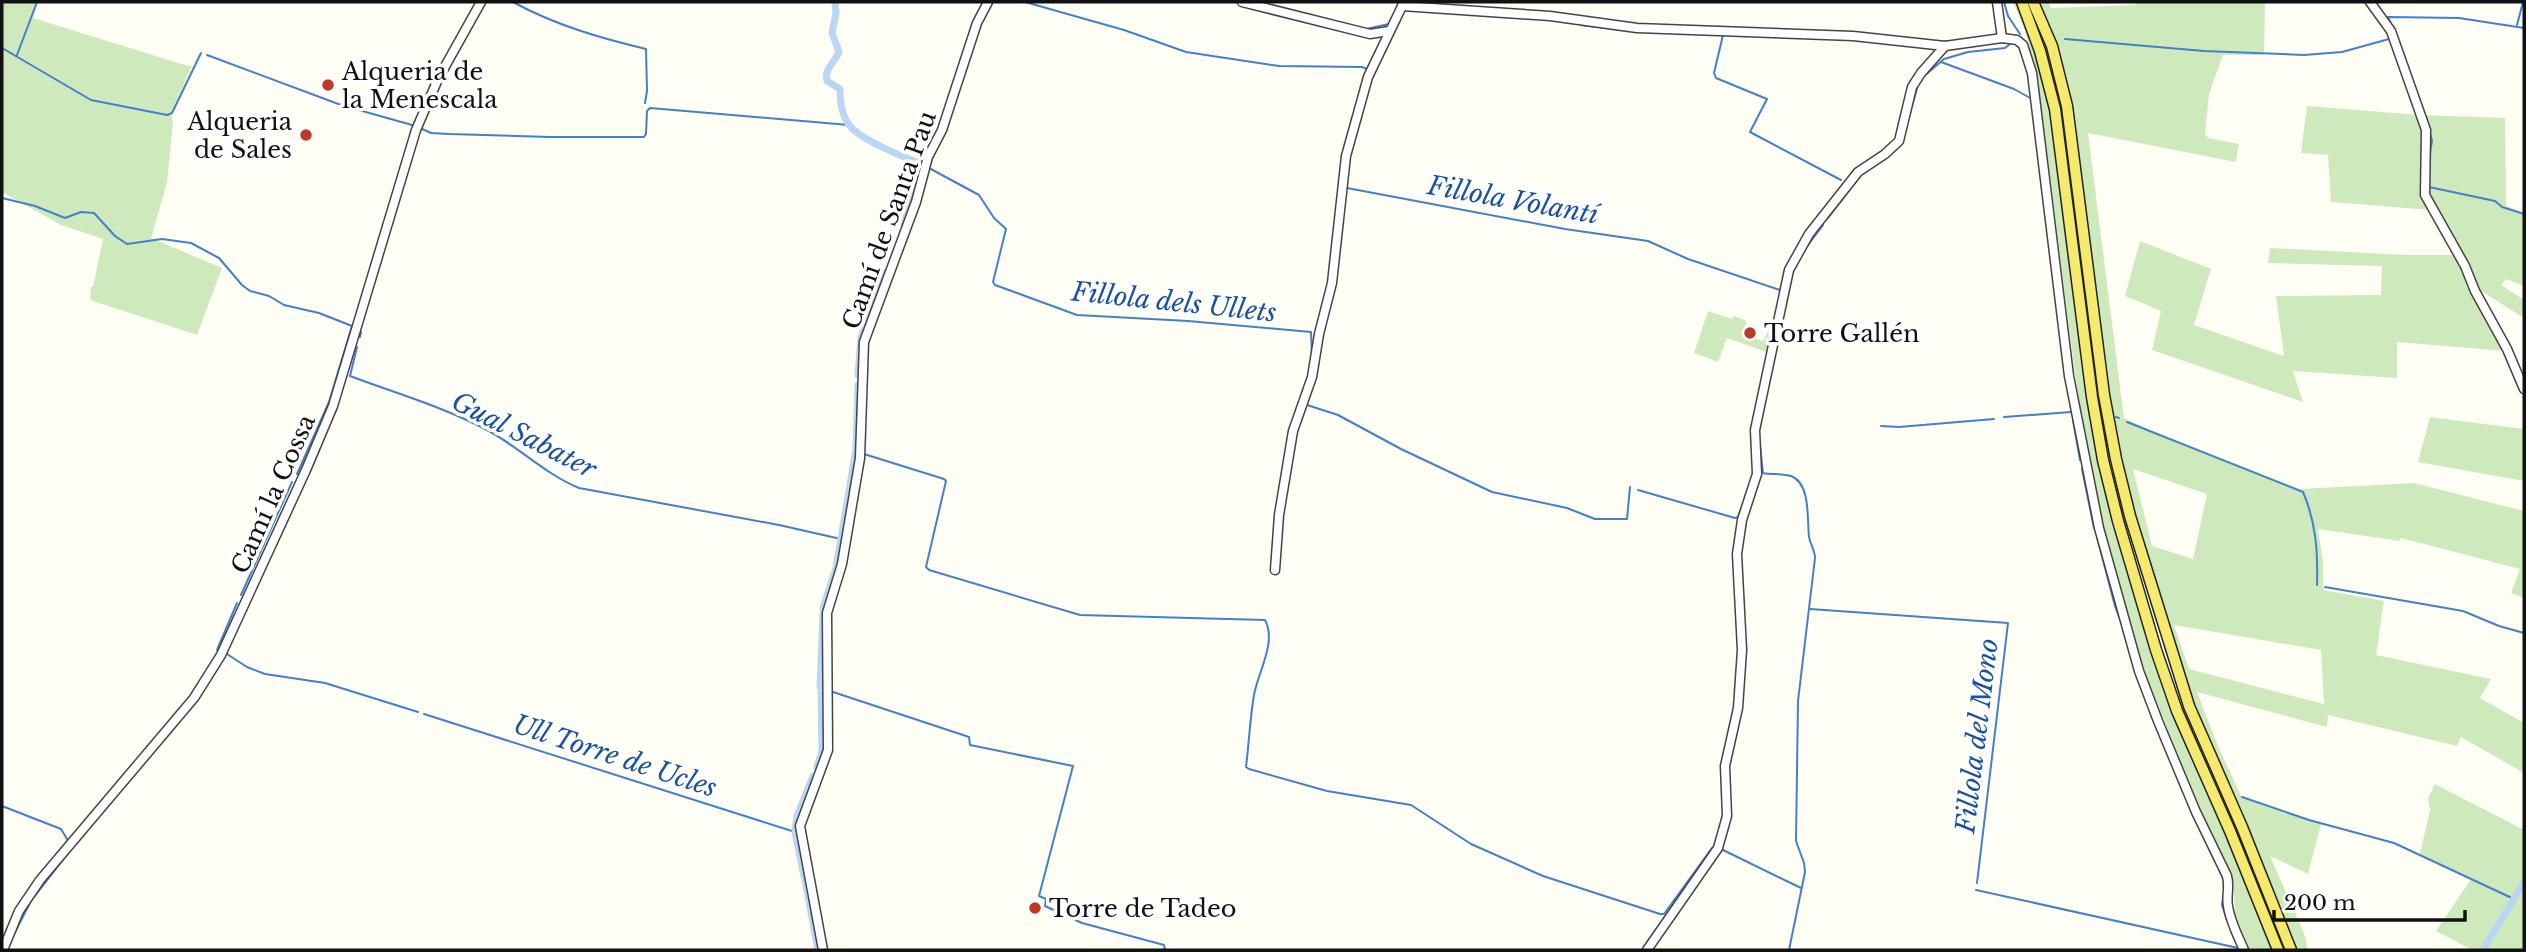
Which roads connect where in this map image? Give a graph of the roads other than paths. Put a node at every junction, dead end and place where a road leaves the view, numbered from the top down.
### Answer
1 (481, 2) edge
2 (988, 2) edge
3 (1242, 2) edge
4 (1997, 2) edge
5 (2022, 2) edge
6 (2033, 2) edge
7 (2370, 2) edge
8 (1403, 4) edge
9 (1390, 31) junction
10 (2002, 38) junction
11 (1945, 46) junction
12 (2524, 389) edge
13 (1275, 570) dead end
14 (3, 950) edge
15 (823, 950) edge
16 (1647, 950) edge
17 (2244, 950) edge
18 (2278, 950) edge
19 (2291, 950) edge

1 - 14 street, Camí la Cossa
2 - 15 street, Camí de Santa Pau
3 - 9 street
4 - 10 street
5 - 18 main road
6 - 19 main road
7 - 12 street
8 - 9 street
8 - 11 street
9 - 13 street
10 - 11 street
10 - 17 street
11 - 16 street

